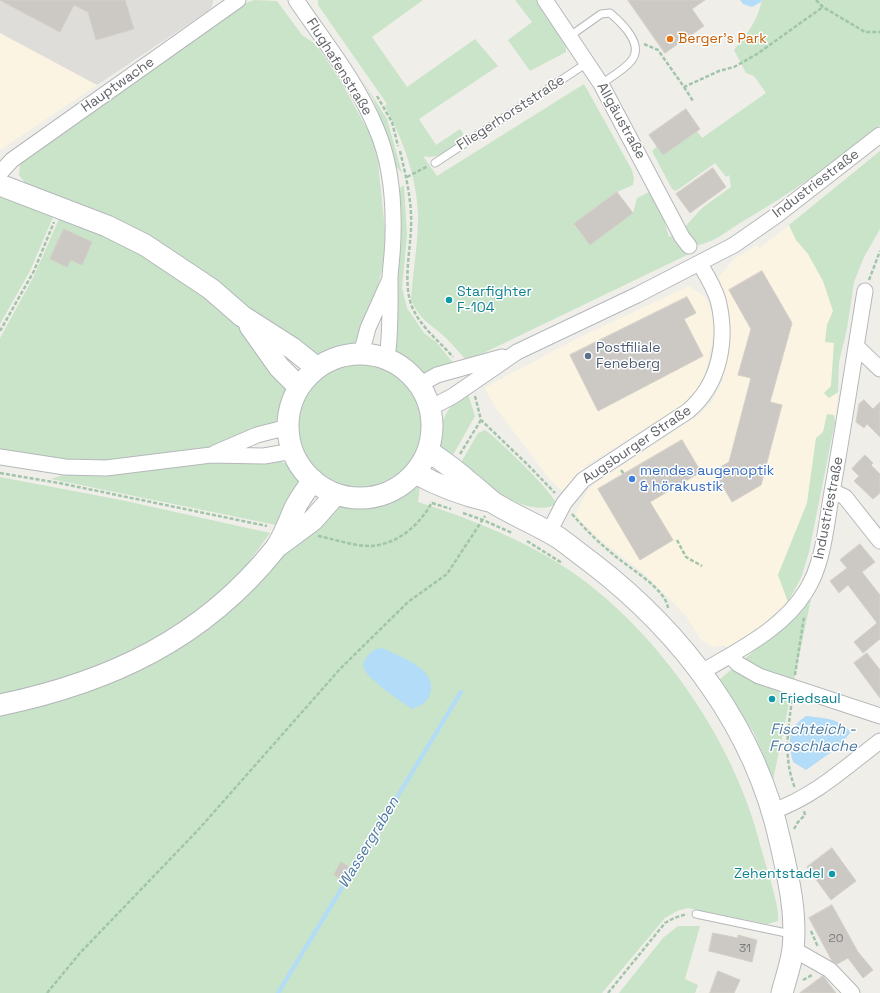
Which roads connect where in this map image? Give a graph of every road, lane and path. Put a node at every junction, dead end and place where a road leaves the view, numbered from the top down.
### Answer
1 (238, 0) edge
2 (296, 0) edge
3 (545, 0) edge
4 (816, 0) edge
5 (823, 8) junction
6 (880, 32) edge
7 (570, 36) junction
8 (641, 42) dead end
9 (587, 63) junction
10 (602, 84) junction
11 (684, 87) junction
12 (693, 101) dead end
13 (880, 135) edge
14 (435, 163) joint
15 (0, 173) edge
16 (407, 177) dead end
17 (0, 184) edge
18 (61, 207) junction
19 (689, 246) dead end
20 (880, 251) edge
21 (700, 264) junction
22 (390, 278) junction
23 (865, 291) joint
24 (242, 316) junction
25 (0, 331) edge
26 (856, 346) junction
27 (517, 352) junction
28 (362, 354) junction
29 (387, 359) junction
30 (317, 368) junction
31 (880, 369) edge
32 (418, 385) junction
33 (299, 387) junction
34 (472, 389) dead end
35 (430, 408) junction
36 (481, 420) junction
37 (288, 427) junction
38 (292, 451) junction
39 (428, 451) junction
40 (211, 455) junction
41 (460, 455) dead end
42 (0, 457) edge
43 (0, 473) edge
44 (415, 473) junction
45 (312, 480) junction
46 (832, 491) junction
47 (336, 494) junction
48 (558, 496) dead end
49 (434, 498) dead end
50 (432, 503) junction
51 (454, 510) dead end
52 (488, 511) junction
53 (461, 512) dead end
54 (571, 512) dead end
55 (267, 526) dead end
56 (548, 532) junction
57 (318, 536) dead end
58 (518, 536) dead end
59 (525, 540) dead end
60 (677, 540) dead end
61 (880, 541) edge
62 (276, 548) junction
63 (564, 564) dead end
64 (702, 566) dead end
65 (668, 601) dead end
66 (730, 656) junction
67 (702, 672) junction
68 (0, 705) edge
69 (880, 716) edge
70 (880, 740) edge
71 (773, 811) junction
72 (696, 914) joint
73 (793, 942) junction
74 (47, 993) edge
75 (608, 993) edge
76 (782, 993) edge
77 (852, 993) edge

1 - 15 street, Hauptwache
2 - 22 street, Flughafenstraße
3 - 7 street, Allgäustraße
4 - 5 path
5 - 6 path
5 - 11 path
7 - 9 street, Allgäustraße
7 - 10 lane
8 - 11 path
9 - 10 street, Allgäustraße
9 - 14 lane, Fliegerhorststraße
10 - 19 street, Allgäustraße
11 - 12 path
13 - 21 street, Industriestraße
14 - 16 path
17 - 18 street
18 - 24 street
18 - 25 path
20 - 23 path
21 - 27 street, Industriestraße
21 - 56 street, Augsburger Straße
22 - 28 street, Flughafenstraße
22 - 29 street, Flughafenstraße
23 - 26 street, Industriestraße
24 - 30 street
24 - 33 street
26 - 31 street
26 - 46 street, Industriestraße
27 - 32 street, Industriestraße
27 - 35 street, Industriestraße
28 - 29 street
28 - 30 street
29 - 32 street
30 - 33 street
32 - 35 street
33 - 37 street
34 - 36 path
35 - 39 street
36 - 41 path
36 - 48 path
37 - 38 street
37 - 40 street
38 - 40 street
38 - 45 street
39 - 44 street
39 - 52 street
40 - 42 street
43 - 55 path
44 - 47 street
44 - 52 street
45 - 47 street
45 - 62 street
46 - 61 street
46 - 66 street, Industriestraße
47 - 62 street
49 - 50 path
50 - 51 path
50 - 57 path
52 - 53 path
52 - 56 street
52 - 58 path
52 - 74 path
54 - 65 path
56 - 67 street
59 - 63 path
60 - 64 path
62 - 68 street
66 - 67 street, Industriestraße
66 - 69 street
67 - 71 street
70 - 71 street
71 - 73 street
72 - 73 lane
72 - 75 path
73 - 76 street
73 - 77 street

